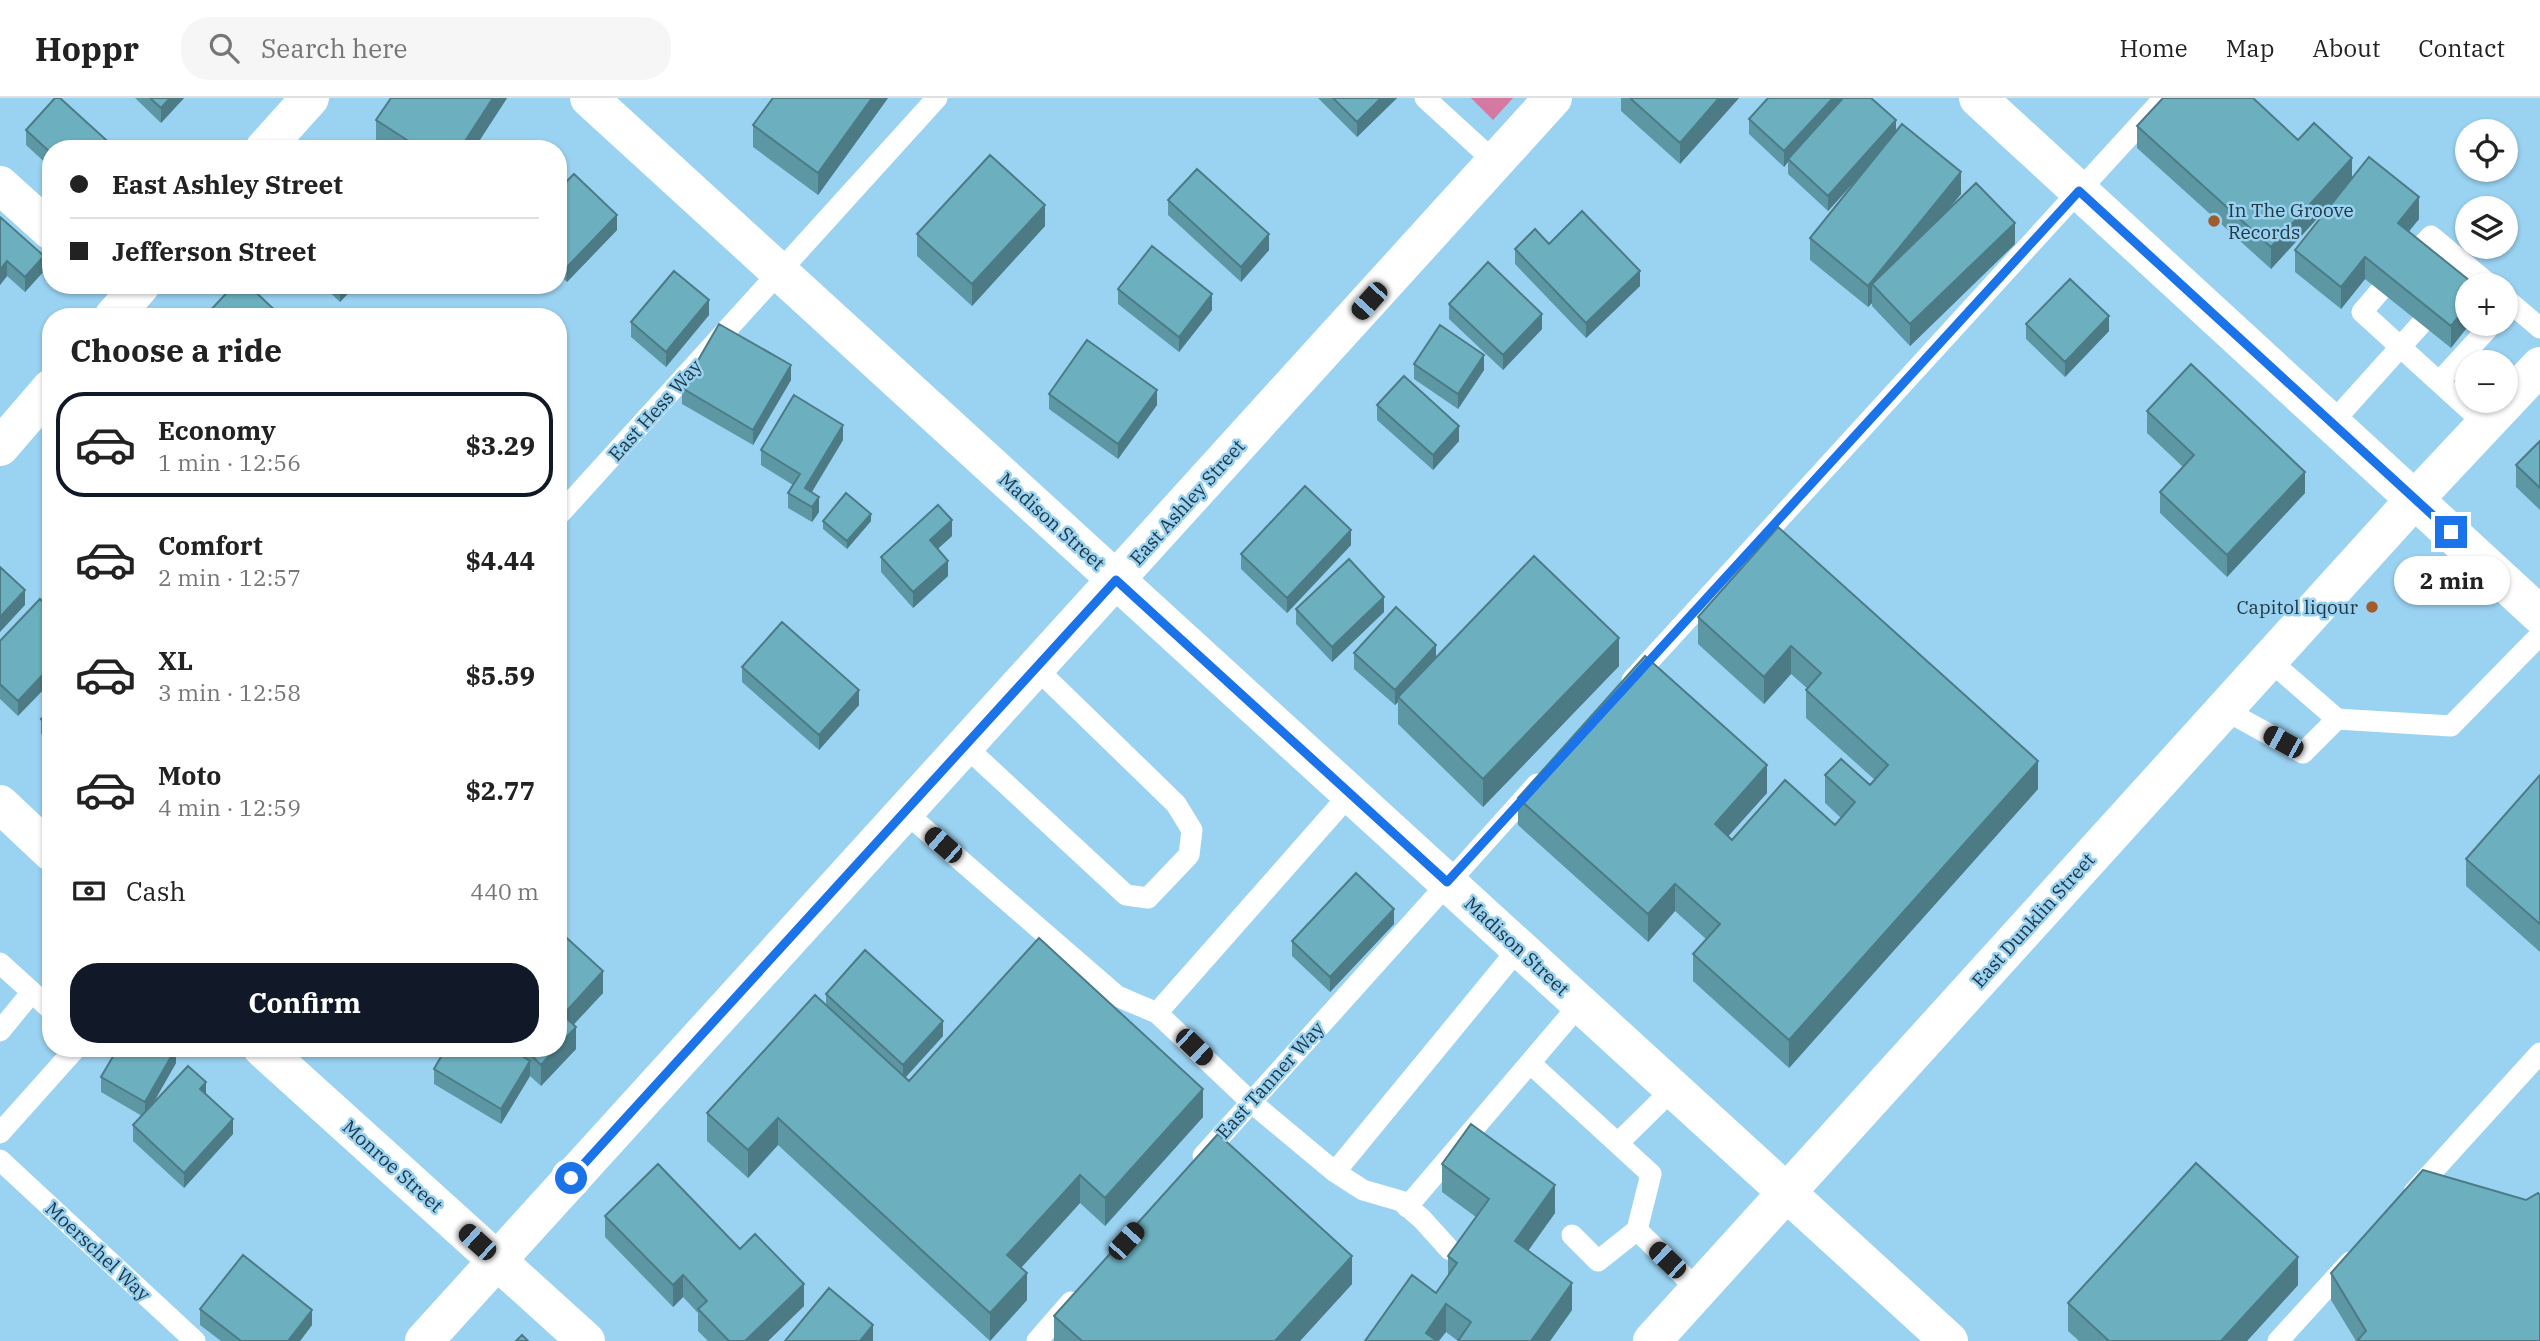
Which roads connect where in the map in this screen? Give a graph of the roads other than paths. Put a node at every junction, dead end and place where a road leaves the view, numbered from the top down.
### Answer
1 (310, 98) edge
2 (589, 98) edge
3 (937, 98) edge
4 (1425, 98) edge
5 (1553, 98) edge
6 (1978, 98) edge
7 (2164, 98) edge
8 (272, 140) edge
9 (1495, 162) junction
10 (0, 185) edge
11 (2079, 191) junction
12 (42, 223) edge
13 (2412, 256) edge
14 (2470, 268) junction
15 (779, 272) junction
16 (2476, 273) edge
17 (2452, 288) edge
18 (2380, 291) edge
19 (2518, 311) edge
20 (2421, 324) edge
21 (2540, 328) edge
22 (2481, 336) edge
23 (2402, 348) junction
24 (2540, 366) edge
25 (2440, 382) junction
26 (42, 398) edge
27 (2332, 423) junction
28 (2485, 424) junction
29 (0, 447) edge
30 (2415, 499) junction
31 (567, 506) edge
32 (1116, 580) junction
33 (2540, 615) edge
34 (2540, 635) edge
35 (2269, 660) junction
36 (1036, 668) junction
37 (1617, 696) edge
38 (2224, 709) junction
39 (2337, 719) junction
40 (965, 746) junction
41 (1551, 768) edge
42 (1350, 794) junction
43 (0, 804) edge
44 (905, 812) junction
45 (42, 844) edge
46 (1447, 882) junction
47 (1519, 948) junction
48 (0, 963) edge
49 (32, 992) junction
50 (42, 1001) edge
51 (1580, 1004) junction
52 (1157, 1013) junction
53 (0, 1031) edge
54 (2540, 1053) edge
55 (67, 1057) edge
56 (272, 1057) edge
57 (1530, 1063) junction
58 (1673, 1089) junction
59 (1251, 1102) junction
60 (0, 1133) edge
61 (1618, 1143) junction
62 (0, 1160) edge
63 (1335, 1172) junction
64 (1186, 1175) edge
65 (1787, 1193) junction
66 (1407, 1207) junction
67 (2400, 1208) edge
68 (1637, 1230) junction
69 (1572, 1235) dead end
70 (2362, 1248) edge
71 (1450, 1250) edge
72 (497, 1260) junction
73 (1084, 1289) edge
74 (1698, 1290) junction
75 (195, 1341) edge
76 (424, 1341) edge
77 (586, 1341) edge
78 (1037, 1341) edge
79 (1652, 1341) edge
80 (1949, 1341) edge
81 (2278, 1341) edge

1 - 8 street
2 - 15 street, Madison Street
3 - 15 lane, East Hess Way
4 - 9 lane
5 - 9 street, East Ashley Street
6 - 11 street
7 - 11 lane
9 - 32 street, East Ashley Street
10 - 12 street
11 - 27 street
11 - 37 lane
13 - 14 lane
14 - 16 lane
14 - 17 lane
15 - 31 lane, East Hess Way
15 - 32 street, Madison Street
18 - 23 lane
19 - 21 lane
20 - 23 lane
22 - 25 lane
23 - 25 lane
23 - 27 lane
24 - 28 street, East Dunklin Street
25 - 28 lane
26 - 29 street
27 - 30 street
28 - 30 street, East Dunklin Street
30 - 33 street
30 - 35 street, East Dunklin Street
32 - 36 street, East Ashley Street
32 - 42 street, Madison Street
34 - 39 lane
35 - 38 street, East Dunklin Street
35 - 39 lane
36 - 40 street, East Ashley Street
36 - 40 lane
38 - 39 lane
38 - 65 street, East Dunklin Street
40 - 44 street, East Ashley Street
41 - 46 lane, East Tanner Way
42 - 46 street, Madison Street
42 - 52 lane
43 - 45 street
44 - 52 lane
44 - 72 street, East Ashley Street
46 - 47 street, Madison Street
46 - 59 lane, East Tanner Way
47 - 51 street, Madison Street
47 - 63 lane
48 - 49 lane
49 - 50 lane
49 - 53 lane
51 - 57 lane
51 - 58 street, Madison Street
52 - 59 lane
54 - 67 lane
55 - 60 lane
56 - 72 street, Monroe Street
57 - 61 lane
57 - 66 lane
58 - 61 lane
58 - 65 street, Madison Street
59 - 63 lane
59 - 64 lane, East Tanner Way
61 - 68 lane
62 - 75 lane, Moerschel Way
63 - 66 lane
65 - 74 street, East Dunklin Street
65 - 80 street, Madison Street
66 - 71 lane
68 - 69 lane
68 - 74 lane
70 - 81 lane
72 - 76 street, East Ashley Street
72 - 77 street, Monroe Street
73 - 78 lane
74 - 79 street, East Dunklin Street

